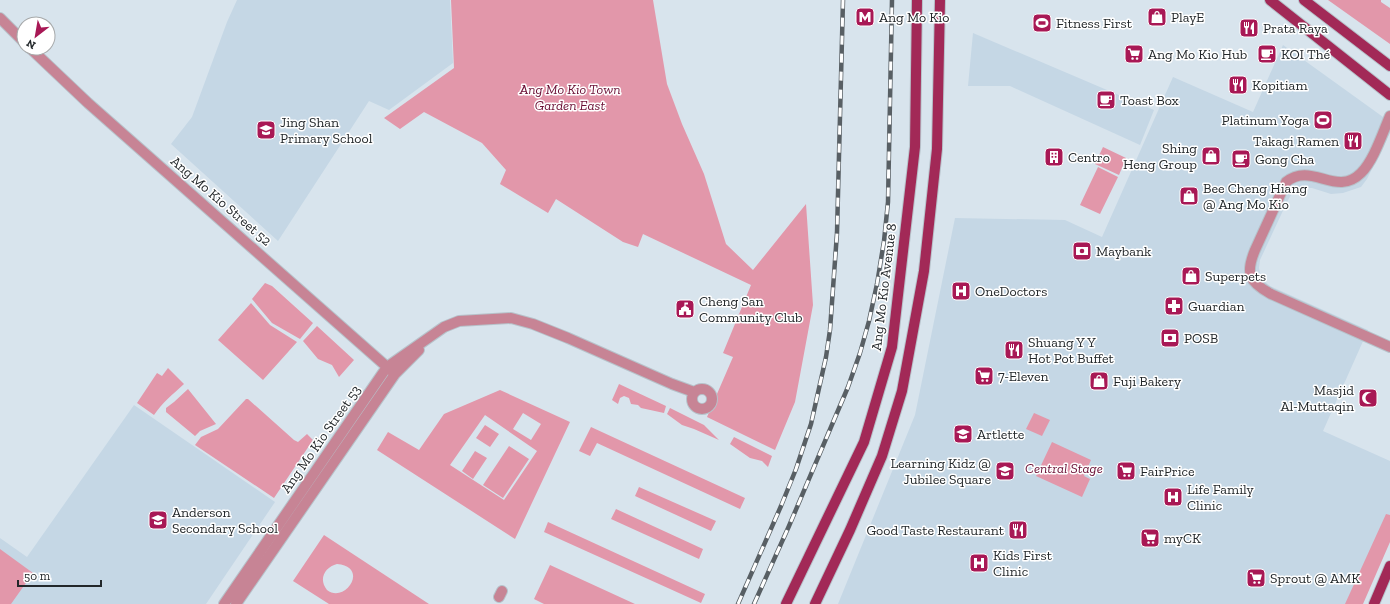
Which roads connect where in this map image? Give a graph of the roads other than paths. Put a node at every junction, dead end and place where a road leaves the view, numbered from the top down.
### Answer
1 (917, 0) edge
2 (940, 0) edge
3 (1270, 0) edge
4 (1304, 0) edge
5 (0, 18) edge
6 (16, 34) edge
7 (38, 56) edge
8 (1390, 66) edge
9 (1390, 95) edge
10 (1390, 116) edge
11 (1390, 347) edge
12 (391, 370) junction
13 (693, 396) dead end
14 (1390, 566) edge
15 (224, 604) edge
16 (236, 604) edge
17 (786, 604) edge
18 (815, 604) edge
19 (1374, 604) edge

1 - 17 main road, Ang Mo Kio Avenue 8
2 - 18 main road
3 - 9 main road
4 - 8 main road
5 - 6 street
7 - 12 street, Ang Mo Kio Street 52
10 - 11 street
12 - 13 street, Ang Mo Kio Street 53
12 - 15 street, Ang Mo Kio Street 53
12 - 16 street, Ang Mo Kio Street 53
14 - 19 main road

